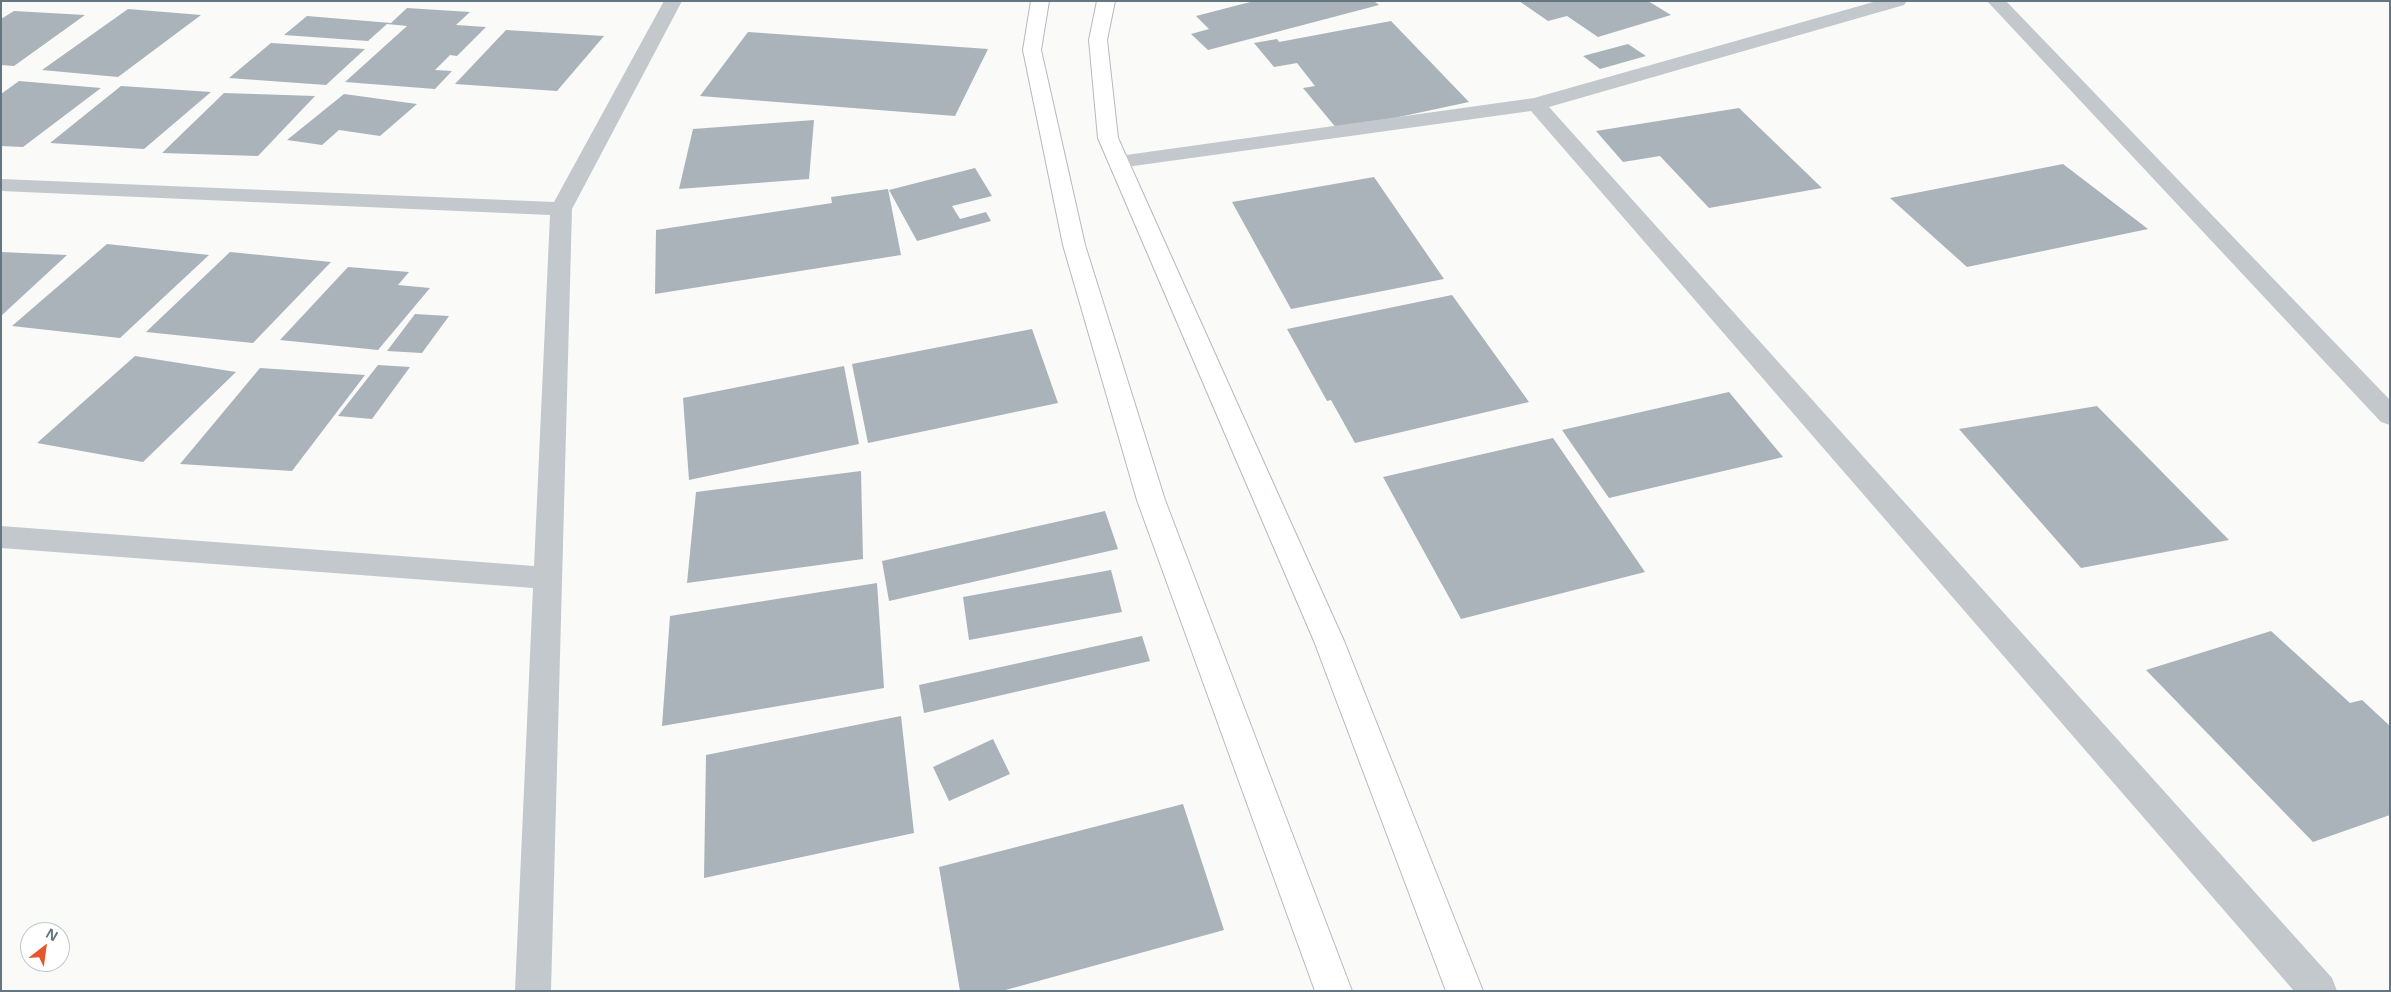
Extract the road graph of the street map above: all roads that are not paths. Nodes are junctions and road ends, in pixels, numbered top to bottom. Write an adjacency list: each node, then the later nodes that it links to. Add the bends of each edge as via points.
1 (673, 1): 9 (street)
2 (1040, 1): 14 (street, via 1032,50 1074,245 1151,500)
3 (1106, 1): 7 (street, via 1098,40 1108,138)
4 (1898, 1): 6 (street)
5 (1996, 1): 10 (street)
6 (1536, 104): 7 (street); 16 (street)
7 (1119, 162): 15 (street, via 1329,641)
8 (1, 185): 9 (street)
9 (560, 210): 12 (street)
10 (2390, 416)
11 (3, 540): 12 (street)
12 (548, 578): 13 (street)
13 (533, 991)
14 (1334, 991)
15 (1465, 991)
16 (2319, 991)

